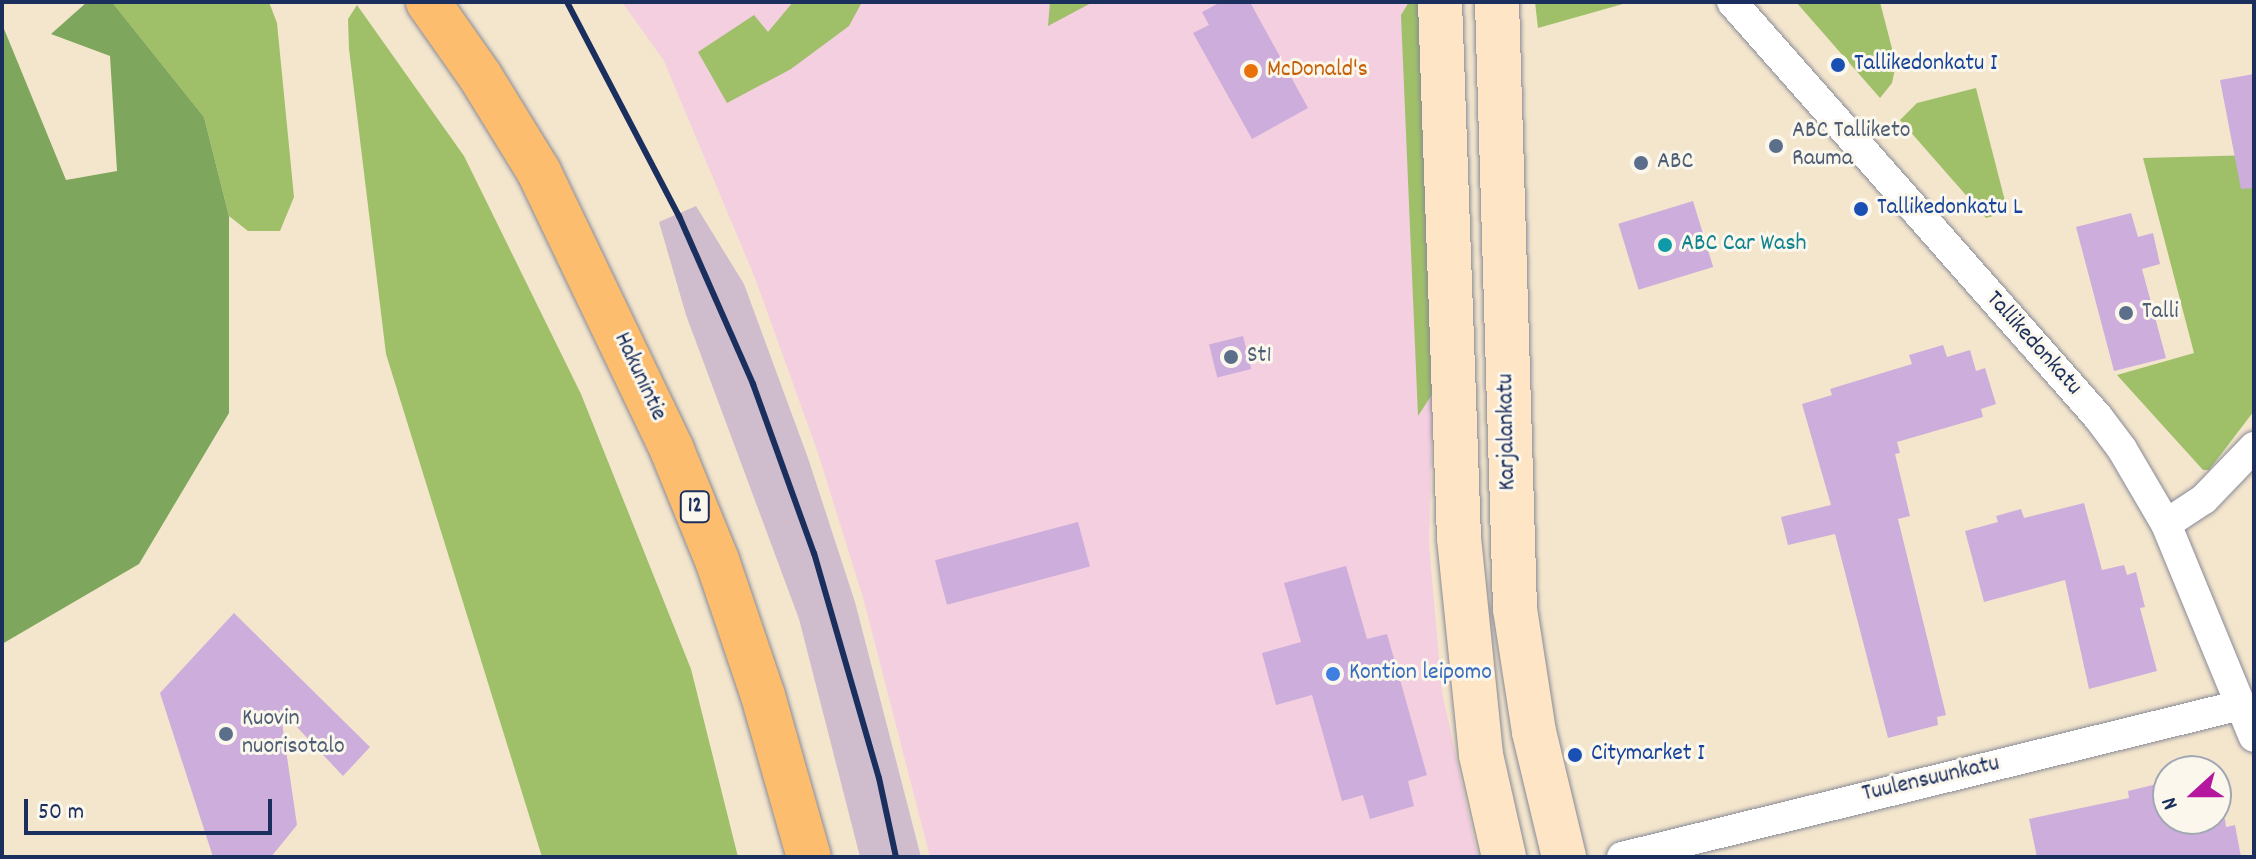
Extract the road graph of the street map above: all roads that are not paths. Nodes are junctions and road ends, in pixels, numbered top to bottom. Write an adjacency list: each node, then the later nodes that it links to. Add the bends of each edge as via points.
1 (428, 2): 9 (highway, Hakunintie / 12, via 539,172 666,436 717,560)
2 (1440, 2): 12 (main road, via 1459,538 1478,728)
3 (1497, 2): 13 (main road, Karjalankatu, via 1515,609 1534,732)
4 (1732, 2): 6 (street, Tallikedonkatu, via 2098,417)
5 (2254, 447): 6 (street, via 2204,499)
6 (2166, 524): 7 (street, Tallikedonkatu)
7 (2241, 705): 8 (street, Tallikedonkatu); 14 (street, Tuulensuunkatu)
8 (2254, 737)
9 (787, 781): 10 (highway, Hakunintie / 12); 11 (highway, Hakunintie / 12)
10 (795, 857)
11 (809, 857)
12 (1504, 857)
13 (1564, 857)
14 (1622, 857)

